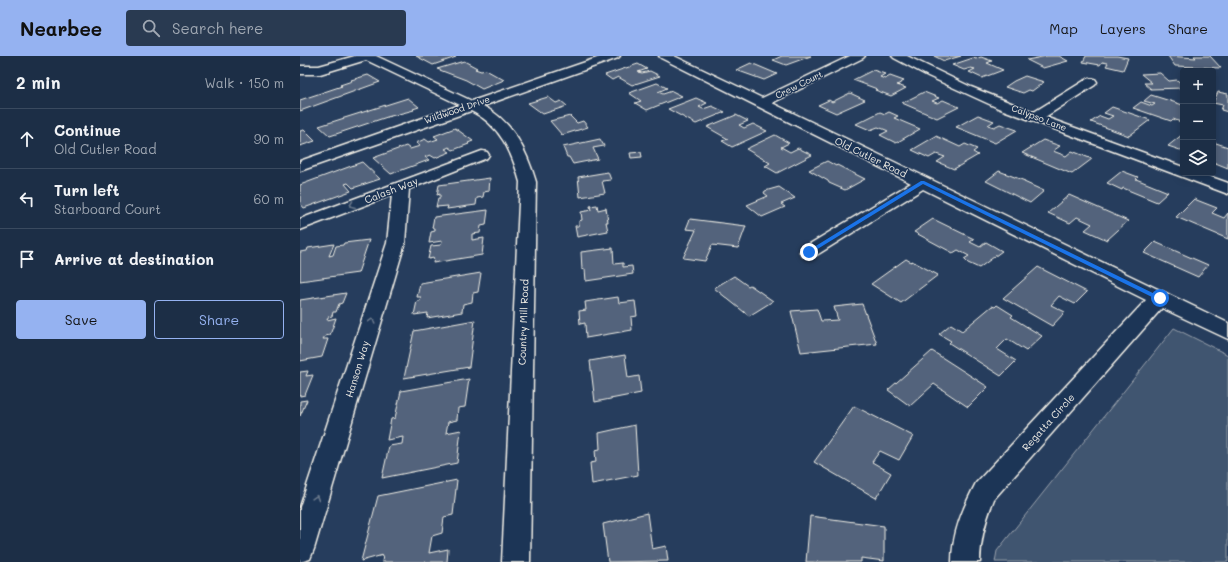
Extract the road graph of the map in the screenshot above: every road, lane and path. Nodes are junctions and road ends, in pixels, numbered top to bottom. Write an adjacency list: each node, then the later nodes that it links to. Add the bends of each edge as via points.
1 (367, 56): 7 (street); 11 (street, Country Mill Road)
2 (614, 56): 11 (street, Wildwood Drive)
3 (665, 56): 10 (street, Old Cutler Road)
4 (858, 56): 10 (street, Crew Court)
5 (898, 56): 12 (street, Calypso Lane, via 947,82)
6 (300, 70): 7 (street)
7 (320, 70): 9 (street, via 318,79)
8 (1091, 82): 12 (street)
9 (306, 83)
10 (760, 104): 17 (street, Old Cutler Road)
11 (470, 106): 14 (street, Wildwood Drive); 25 (street, Country Mill Road, via 493,119 513,140 522,159 528,182)
12 (1036, 117): 15 (street, Calypso Lane)
13 (482, 155): 18 (street, Calash Way)
14 (300, 166)
15 (1180, 171)
16 (1194, 176): 19 (street)
17 (922, 182): 21 (street); 22 (street, Old Cutler Road)
18 (401, 186): 20 (street, Calash Way, one-way to 20); 24 (street, Hanson Way, one-way to 18, via 396,243)
19 (1228, 189)
20 (300, 225)
21 (809, 252)
22 (1160, 298): 23 (street, Old Cutler Road); 26 (street, Regatta Circle, via 985,491 972,517)
23 (1228, 332)
24 (300, 549)
25 (516, 562)
26 (966, 562)

